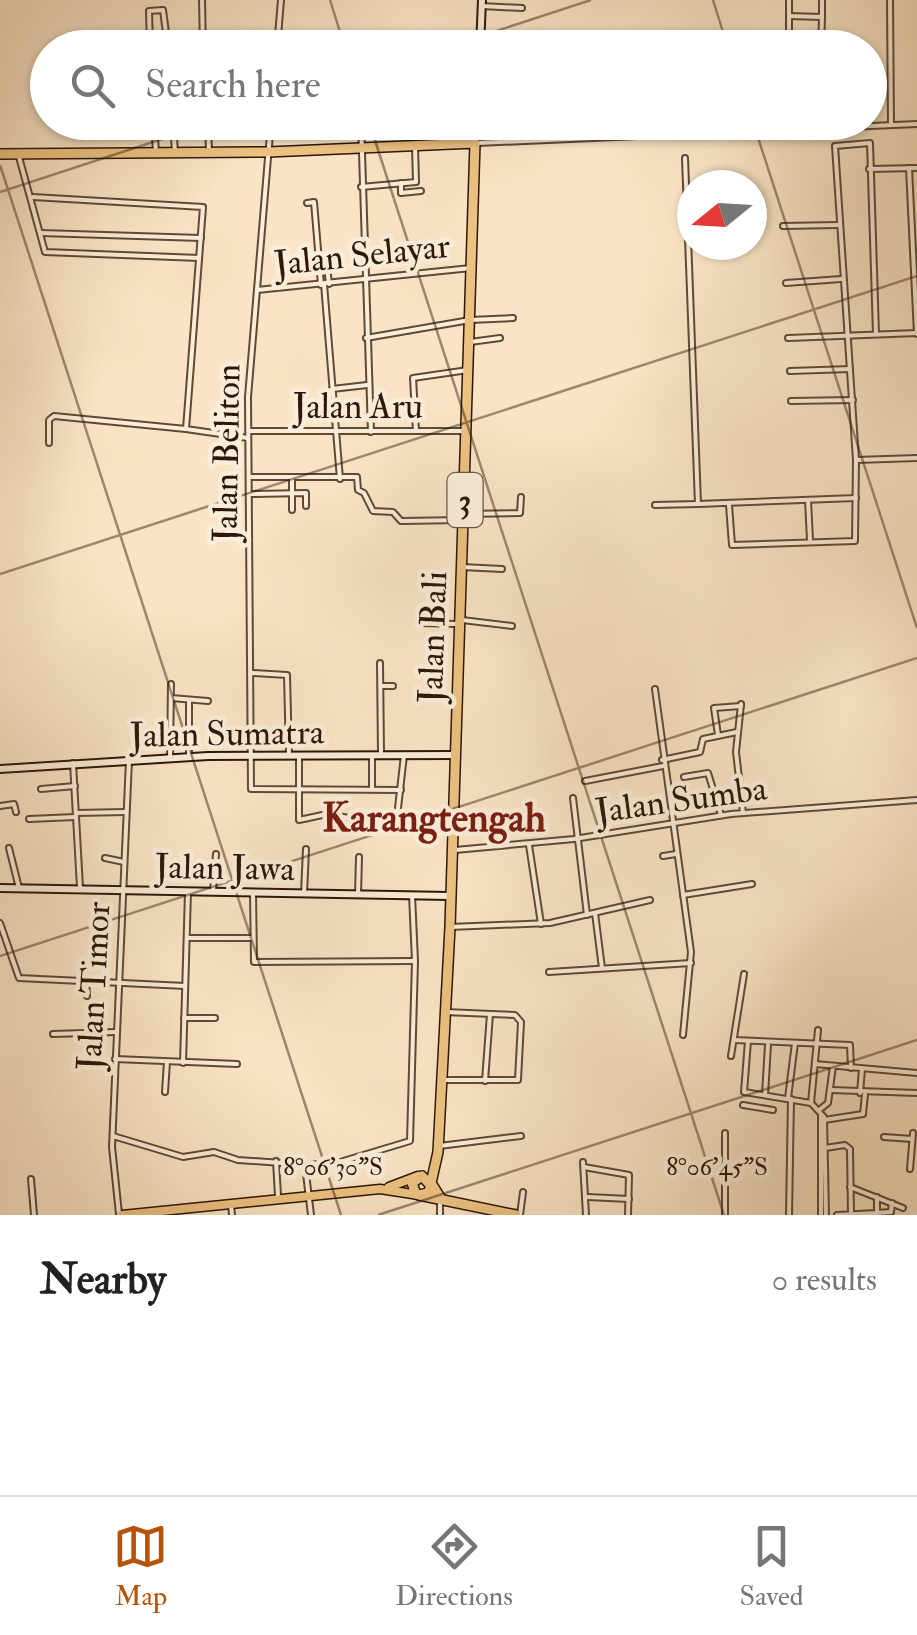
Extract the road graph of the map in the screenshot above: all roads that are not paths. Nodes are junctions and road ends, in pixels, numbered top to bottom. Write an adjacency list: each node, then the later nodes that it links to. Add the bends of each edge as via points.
1 (202, 0): 12 (street)
2 (281, 0): 13 (street)
3 (789, 0): 8 (street)
4 (822, 0): 9 (street)
5 (890, 0): 19 (street)
6 (482, 3): 7 (street); 14 (main road)
7 (522, 8)
8 (789, 16): 9 (street); 15 (street)
9 (822, 18): 16 (street)
10 (149, 30): 11 (street, via 148,11 164,10)
11 (166, 30)
12 (203, 30)
13 (278, 30)
14 (480, 30)
15 (789, 30)
16 (822, 30)
17 (917, 124): 19 (street)
18 (887, 125): 19 (street)
19 (891, 125)
20 (155, 140): 31 (street)
21 (174, 140): 34 (street)
22 (208, 140): 32 (street)
23 (269, 140): 33 (street, Jalan Beliton)
24 (361, 140): 29 (street)
25 (475, 140): 27 (main road, Jalan Bali)
26 (559, 140): 27 (street)
27 (475, 143): 28 (highway); 51 (highway, Jalan Bali / 3)
28 (415, 146): 29 (highway); 40 (street, via 416,182)
29 (361, 148): 33 (highway); 41 (street)
30 (18, 152): 31 (highway); 35 (highway); 43 (street)
31 (156, 152): 34 (highway)
32 (208, 152): 33 (highway); 34 (highway)
33 (268, 152): 56 (street, Jalan Beliton)
34 (175, 153)
35 (0, 154)
36 (684, 158): 93 (street)
37 (909, 168): 38 (street); 39 (street); 59 (street)
38 (917, 168)
39 (869, 170): 45 (street, via 870,143 835,146); 60 (street)
40 (401, 183): 41 (street); 42 (street, via 401,193)
41 (362, 186): 53 (street)
42 (421, 191)
43 (33, 198): 47 (street); 48 (street, via 202,206)
44 (307, 202): 55 (street, via 314,202)
45 (838, 225): 46 (street); 52 (street)
46 (783, 226)
47 (40, 233): 48 (street); 50 (street, via 50,254)
48 (201, 238): 50 (street)
49 (321, 256): 55 (street)
50 (200, 258): 73 (street)
51 (472, 268): 53 (street, Jalan Selayar); 58 (highway, Jalan Bali / 3)
52 (841, 280): 54 (street); 61 (street)
53 (364, 281): 55 (street, Jalan Selayar); 62 (street)
54 (786, 283)
55 (325, 284): 56 (street, Jalan Selayar); 70 (street)
56 (257, 290): 78 (street, Jalan Beliton)
57 (512, 318): 58 (street)
58 (470, 320): 62 (street); 65 (highway, Jalan Bali / 3)
59 (917, 333): 60 (street)
60 (876, 334): 61 (street)
61 (847, 336): 64 (street); 67 (street)
62 (366, 338): 69 (street)
63 (500, 338): 65 (street)
64 (788, 338)
65 (470, 342): 66 (highway, Jalan Bali / 3)
66 (468, 370): 74 (highway, Jalan Bali / 3); 76 (street, via 413,378)
67 (850, 370): 68 (street); 71 (street)
68 (790, 372)
69 (368, 384): 70 (street); 75 (street)
70 (332, 389): 77 (street)
71 (852, 400): 72 (street); 81 (street)
72 (791, 401)
73 (186, 429): 78 (street, Jalan Aru); 79 (street, Jalan Aru, via 54,416)
74 (467, 431): 76 (street, Jalan Aru); 97 (highway, Jalan Bali / 3)
75 (371, 432): 76 (street, Jalan Aru); 77 (street, Jalan Aru)
76 (416, 432)
77 (336, 433): 78 (street, Jalan Aru); 83 (street)
78 (249, 434): 82 (street, Jalan Beliton)
79 (49, 443)
80 (917, 458): 81 (street)
81 (856, 460): 90 (street)
82 (250, 477): 83 (street); 87 (street, Jalan Beliton)
83 (340, 479): 97 (street, via 357,477 370,508 394,512 398,521)
84 (292, 480): 88 (street)
85 (306, 485): 86 (street)
86 (306, 493): 88 (street); 95 (street)
87 (250, 494): 88 (street); 105 (street, Jalan Beliton)
88 (292, 494): 96 (street)
89 (522, 497): 97 (street, via 520,514)
90 (856, 498): 91 (street); 98 (street, via 855,540)
91 (808, 500): 92 (street); 98 (street)
92 (729, 503): 93 (street); 98 (street, via 732,544)
93 (698, 504): 94 (street)
94 (655, 505)
95 (306, 506)
96 (292, 510)
97 (464, 517): 99 (highway, Jalan Bali / 3)
98 (810, 542)
99 (462, 567): 100 (street); 101 (highway, Jalan Bali / 3)
100 (502, 569)
101 (462, 622): 102 (street); 103 (street); 115 (highway, Jalan Bali / 3)
102 (421, 623)
103 (512, 626)
104 (380, 663): 107 (street)
105 (251, 673): 116 (street, Jalan Beliton); 117 (street, via 287,675)
106 (171, 684): 110 (street)
107 (381, 686): 108 (street); 120 (street)
108 (394, 686)
109 (656, 689): 125 (street)
110 (171, 698): 111 (street); 122 (street)
111 (189, 700): 112 (street); 121 (street)
112 (208, 701)
113 (738, 732): 114 (street); 114 (street, via 741,705 714,708); 139 (street)
114 (718, 736): 125 (street, via 701,740 698,753)
115 (455, 754): 118 (main road, Jalan Sumatra); 151 (highway, Jalan Bali / 3)
116 (251, 755): 117 (main road, Jalan Sumatra); 121 (main road, Jalan Sumatra); 133 (street, via 252,791)
117 (289, 755): 119 (main road, Jalan Sumatra)
118 (404, 755): 120 (main road, Jalan Sumatra); 132 (street)
119 (299, 756): 120 (main road, Jalan Sumatra); 133 (street)
120 (377, 756): 131 (street)
121 (189, 757): 122 (main road, Jalan Sumatra)
122 (170, 758): 123 (main road, Jalan Sumatra)
123 (129, 760): 124 (main road, Jalan Sumatra); 138 (street, Jalan Timor)
124 (73, 763): 126 (main road, Jalan Sumatra); 129 (street)
125 (662, 763): 128 (street); 143 (street)
126 (0, 769)
127 (684, 778): 141 (street, via 708,773)
128 (585, 781)
129 (74, 786): 130 (street); 140 (street)
130 (41, 789)
131 (372, 789): 132 (street); 133 (street)
132 (401, 790): 133 (street, via 395,820 381,824 327,814 299,820)
133 (297, 791)
134 (572, 798): 145 (street)
135 (917, 800): 139 (street, Jalan Sumba)
136 (0, 806): 137 (street, via 14,804)
137 (16, 812)
138 (126, 812): 140 (street); 154 (street, Jalan Timor)
139 (743, 813): 141 (street, Jalan Sumba)
140 (76, 815): 142 (street); 158 (street)
141 (721, 815): 143 (street, Jalan Sumba)
142 (29, 819)
143 (671, 822): 145 (street, Jalan Sumba); 149 (street)
144 (529, 844): 145 (street, Jalan Sumba); 151 (street, Jalan Sumba); 172 (street)
145 (575, 844): 170 (street)
146 (9, 848): 157 (street)
147 (306, 849): 163 (street)
148 (216, 854): 161 (street)
149 (676, 854): 152 (street); 166 (street)
150 (360, 856): 164 (street)
151 (452, 856): 167 (highway, Jalan Bali / 3)
152 (663, 856)
153 (105, 858): 154 (street)
154 (124, 862): 159 (street, Jalan Timor)
155 (752, 884): 166 (street)
156 (0, 888): 157 (main road, Jalan Jawa)
157 (19, 888): 158 (main road, Jalan Jawa)
158 (80, 888): 159 (main road, Jalan Jawa)
159 (122, 890): 160 (main road, Jalan Jawa); 183 (street, Jalan Timor)
160 (188, 890): 161 (main road, Jalan Jawa); 174 (street)
161 (213, 892): 162 (main road, Jalan Jawa)
162 (253, 892): 163 (main road, Jalan Jawa); 175 (street)
163 (304, 894): 164 (main road, Jalan Jawa)
164 (358, 894): 165 (main road, Jalan Jawa)
165 (412, 895): 167 (main road, Jalan Jawa); 177 (street)
166 (683, 895): 178 (street)
167 (449, 896): 173 (highway, Jalan Bali / 3)
168 (650, 900): 169 (street)
169 (595, 914): 170 (street); 179 (street)
170 (588, 915): 172 (street)
171 (0, 923): 176 (street)
172 (541, 924): 173 (street)
173 (450, 927): 186 (highway, Jalan Bali / 3)
174 (188, 938): 175 (street); 184 (street)
175 (252, 938): 177 (street, via 254,962)
176 (3, 948): 182 (street, via 19,978)
177 (415, 961): 230 (street, via 412,1138)
178 (691, 963): 179 (street); 193 (street)
179 (602, 968): 180 (street)
180 (549, 972)
181 (744, 974): 194 (street)
182 (86, 980): 183 (street); 185 (street)
183 (119, 982): 184 (street); 191 (street, Jalan Timor)
184 (185, 986): 188 (street)
185 (87, 996)
186 (445, 1012): 187 (street); 209 (highway, Jalan Bali / 3)
187 (490, 1014): 210 (street); 210 (street, via 521,1018 520,1078)
188 (184, 1018): 189 (street); 202 (street)
189 (216, 1018)
190 (818, 1030): 197 (street)
191 (116, 1032): 192 (street); 200 (street, Jalan Timor)
192 (52, 1034)
193 (684, 1035)
194 (734, 1040): 195 (street); 199 (street)
195 (748, 1041): 196 (street); 215 (street, via 743,1091)
196 (768, 1042): 198 (street); 215 (street)
197 (817, 1042): 198 (street); 204 (street); 206 (street, via 852,1045)
198 (795, 1044): 216 (street)
199 (731, 1056)
200 (115, 1059): 201 (street); 224 (street, Jalan Timor)
201 (167, 1062): 202 (street); 212 (street)
202 (183, 1062): 203 (street)
203 (237, 1064)
204 (814, 1064): 205 (street); 217 (street)
205 (834, 1066): 206 (street); 211 (street)
206 (852, 1068): 207 (street)
207 (862, 1069): 208 (street); 213 (street)
208 (917, 1072)
209 (443, 1080): 210 (street); 227 (highway, Jalan Bali / 3)
210 (485, 1082)
211 (831, 1090): 213 (street); 221 (street)
212 (165, 1092)
213 (863, 1093): 214 (street); 221 (street, via 863,1114)
214 (917, 1093)
215 (763, 1094): 216 (street); 219 (street)
216 (790, 1098): 217 (street); 261 (street)
217 (812, 1103): 221 (street)
218 (743, 1105): 219 (street)
219 (757, 1108): 220 (street)
220 (773, 1110)
221 (821, 1116): 226 (street)
222 (725, 1133): 260 (street)
223 (521, 1136): 227 (street)
224 (112, 1137): 229 (street, via 181,1157 214,1152); 253 (street, Jalan Timor)
225 (884, 1137): 228 (street, via 913,1136)
226 (822, 1148): 235 (street, via 849,1147); 262 (street)
227 (438, 1149): 232 (highway); 234 (highway, 3)
228 (915, 1150): 231 (street)
229 (276, 1163): 230 (street); 244 (street)
230 (305, 1167): 240 (street)
231 (910, 1169)
232 (418, 1176): 234 (highway); 236 (main road); 238 (highway, via 412,1186)
233 (32, 1179): 252 (street)
234 (431, 1183): 238 (highway, 3, via 428,1194); 242 (highway)
235 (850, 1187): 239 (street); 251 (street)
236 (380, 1190): 238 (main road); 240 (main road)
237 (523, 1192): 257 (street)
238 (420, 1195): 242 (highway)
239 (876, 1196): 245 (street); 248 (street)
240 (309, 1197): 244 (main road); 255 (street)
241 (587, 1197): 243 (street); 243 (street, via 584,1165 630,1175); 258 (street)
242 (440, 1199): 256 (street); 257 (highway)
243 (628, 1199): 259 (street)
244 (279, 1200): 246 (main road)
245 (892, 1203): 249 (street); 249 (street, via 903,1208)
246 (231, 1204): 247 (main road); 254 (street)
247 (176, 1212): 250 (main road)
248 (877, 1212): 249 (street); 251 (street)
249 (892, 1212)
250 (142, 1214): 253 (main road)
251 (850, 1214): 263 (street)
252 (34, 1215)
253 (120, 1215)
254 (232, 1215)
255 (311, 1215)
256 (440, 1215)
257 (518, 1215)
258 (586, 1215)
259 (628, 1215)
260 (725, 1215)
261 (790, 1215)
262 (823, 1215)
263 (838, 1215)

